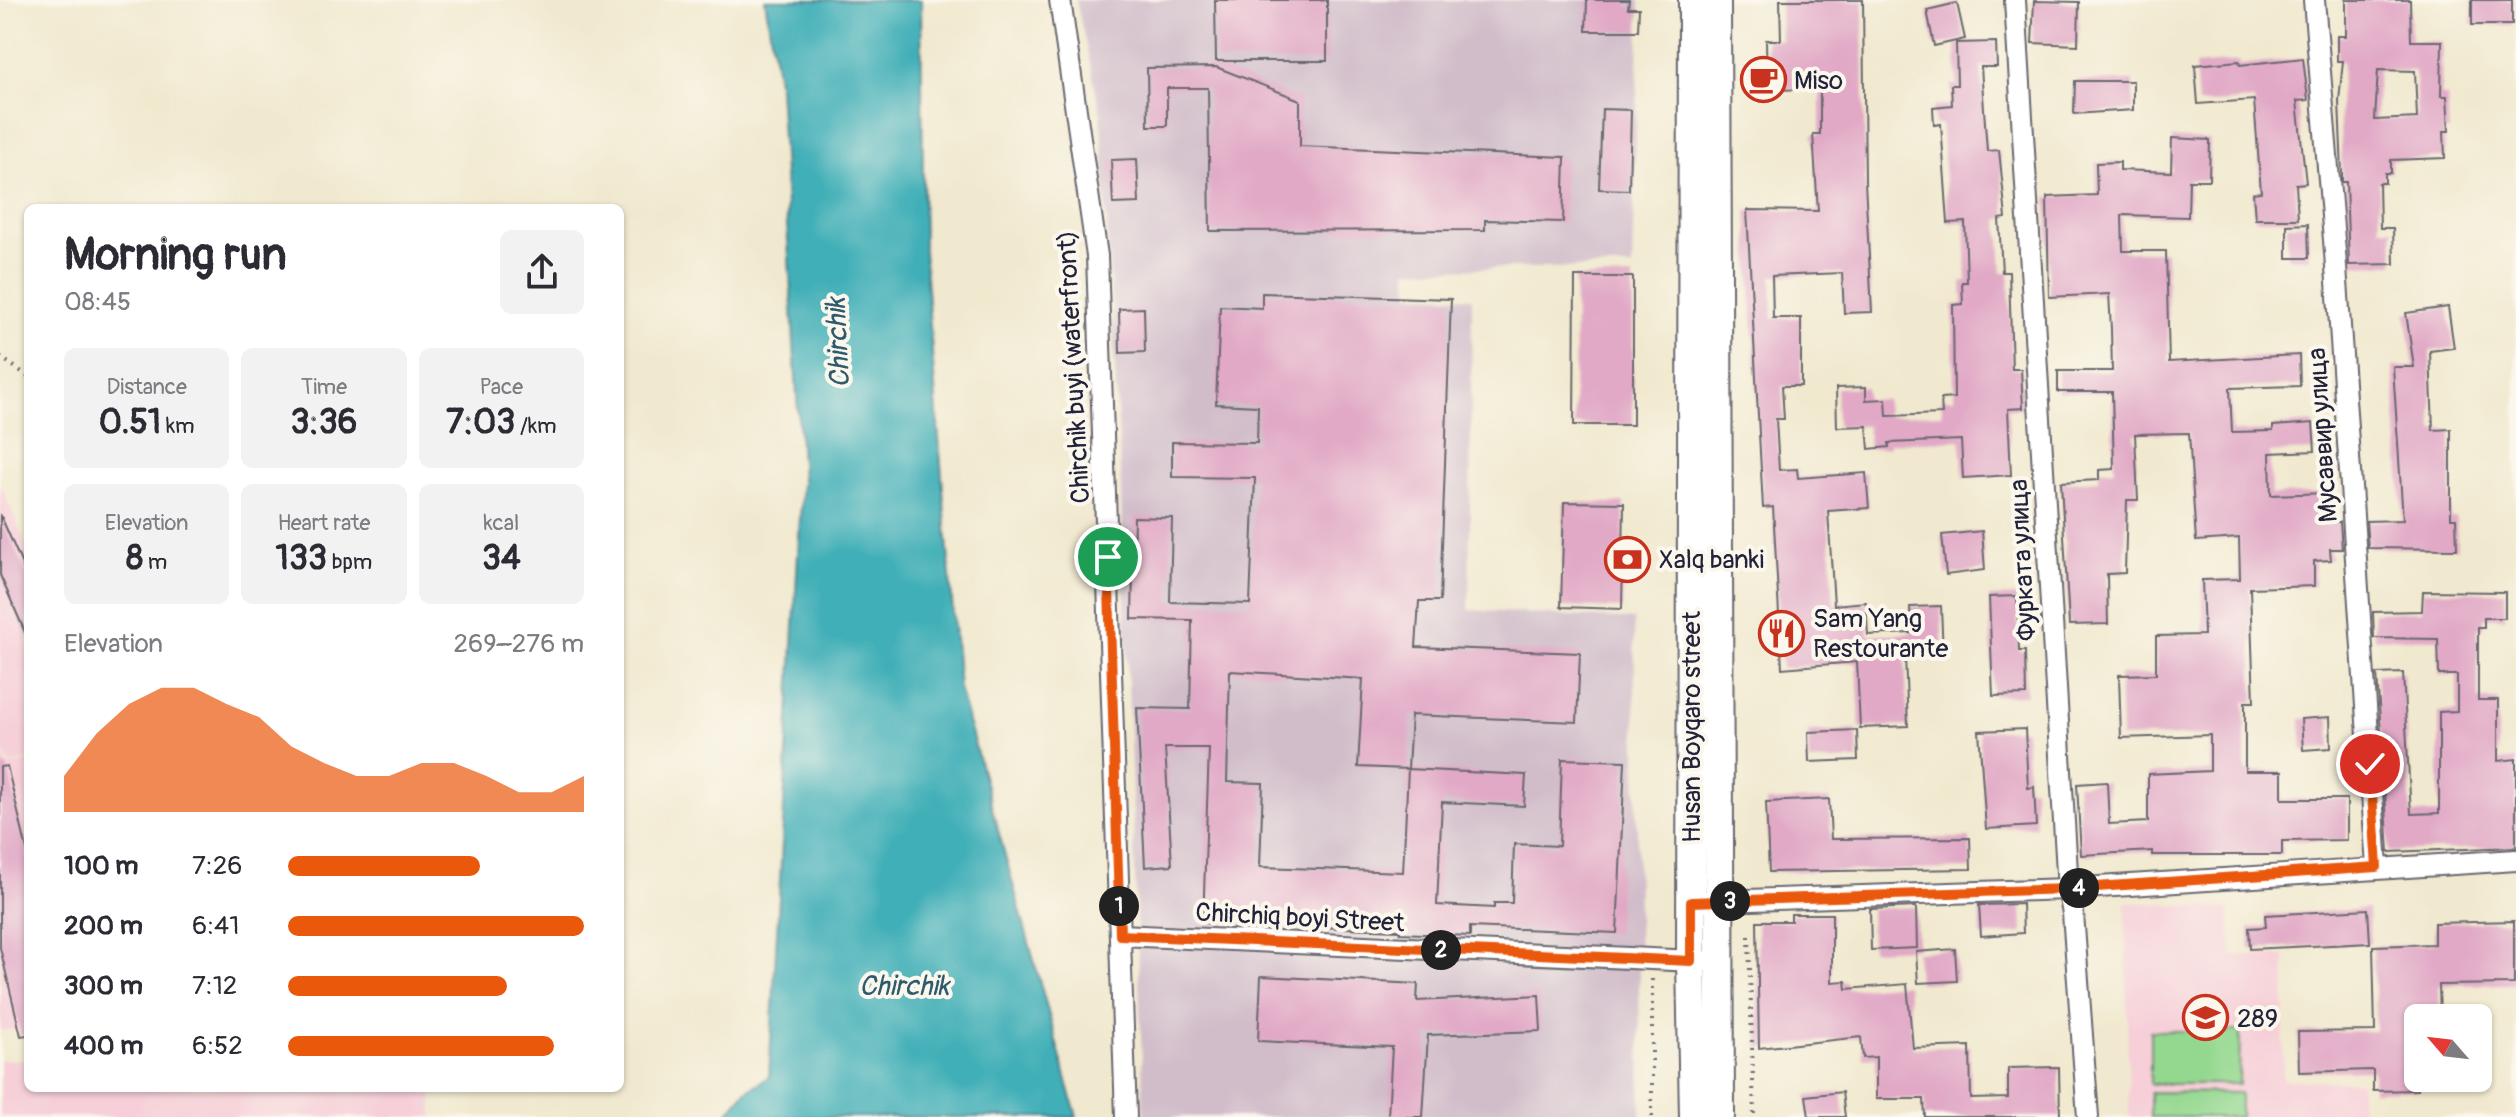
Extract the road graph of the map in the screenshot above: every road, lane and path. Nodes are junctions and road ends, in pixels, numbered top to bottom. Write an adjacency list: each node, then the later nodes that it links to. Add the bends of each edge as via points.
1 (1060, 0): 12 (street, Chirchik buyi (waterfront), via 1097,256)
2 (1693, 0): 11 (main road, Husan Boyqaro street)
3 (1716, 0): 11 (main road, Husan Boyqaro street)
4 (2015, 0): 10 (street, Фурката улица)
5 (2314, 0): 9 (street, Мусаввир улица)
6 (0, 357): 7 (path)
7 (24, 373)
8 (2516, 860): 9 (street)
9 (2377, 867): 10 (street)
10 (2068, 889): 11 (street); 21 (street, Фурката улица)
11 (1704, 902): 15 (main road, Husan Boyqaro street)
12 (1120, 935): 14 (street, Chirchiq boyi Street); 16 (street, Chirchik buyi (waterfront))
13 (1749, 936): 20 (path)
14 (1652, 959): 15 (street, Chirchiq boyi Street); 17 (path)
15 (1704, 962): 18 (main road, Husan Boyqaro street); 19 (main road, Husan Boyqaro street)
16 (1126, 1117)
17 (1652, 1117)
18 (1694, 1117)
19 (1720, 1117)
20 (1754, 1117)
21 (2088, 1117)

